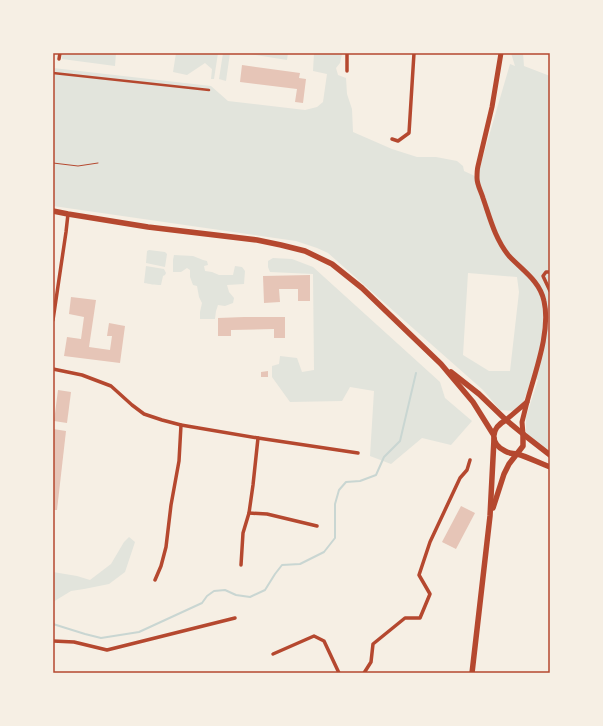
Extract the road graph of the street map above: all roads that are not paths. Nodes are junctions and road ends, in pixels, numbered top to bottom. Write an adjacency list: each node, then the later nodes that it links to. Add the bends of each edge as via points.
1 (60, 53): 5 (street)
2 (346, 53): 6 (street)
3 (414, 53): 9 (street, via 409,133 398,141)
4 (501, 53): 17 (main road, via 477,177 495,233 509,255 538,285 544,300 544,341)
5 (59, 59)
6 (347, 71)
7 (53, 73): 8 (street)
8 (209, 90)
9 (392, 140)
10 (53, 211): 11 (main road)
11 (68, 214): 14 (street); 15 (main road, via 148,227 258,240 305,251 332,264 362,288)
12 (550, 272): 13 (street, via 543,276)
13 (550, 290)
14 (53, 320)
15 (441, 364): 18 (main road, via 479,394); 21 (main road, via 473,402)
16 (53, 369): 19 (street, via 82,375 111,386 144,414)
17 (527, 402): 18 (main road); 20 (main road, via 522,422)
18 (506, 420): 20 (main road); 21 (main road, via 497,426)
19 (181, 425): 22 (street); 32 (street, via 179,461 166,547)
20 (523, 434): 24 (main road, via 523,446); 25 (main road)
21 (494, 436): 24 (main road, via 497,445 506,452); 29 (main road)
22 (258, 438): 23 (street); 28 (street)
23 (358, 453)
24 (517, 454): 27 (main road); 29 (main road, via 504,474)
25 (550, 455)
26 (470, 460): 37 (street, via 430,542 421,568 419,575 430,594 420,618 405,618 373,644 371,662)
27 (550, 466)
28 (249, 513): 30 (street, via 267,514); 31 (street, via 243,533)
29 (490, 516): 38 (main road)
30 (317, 526)
31 (241, 565)
32 (154, 580)
33 (235, 618): 34 (street, via 107,650)
34 (53, 640)
35 (273, 654): 36 (street, via 314,636 324,641)
36 (339, 673)
37 (364, 673)
38 (472, 673)

